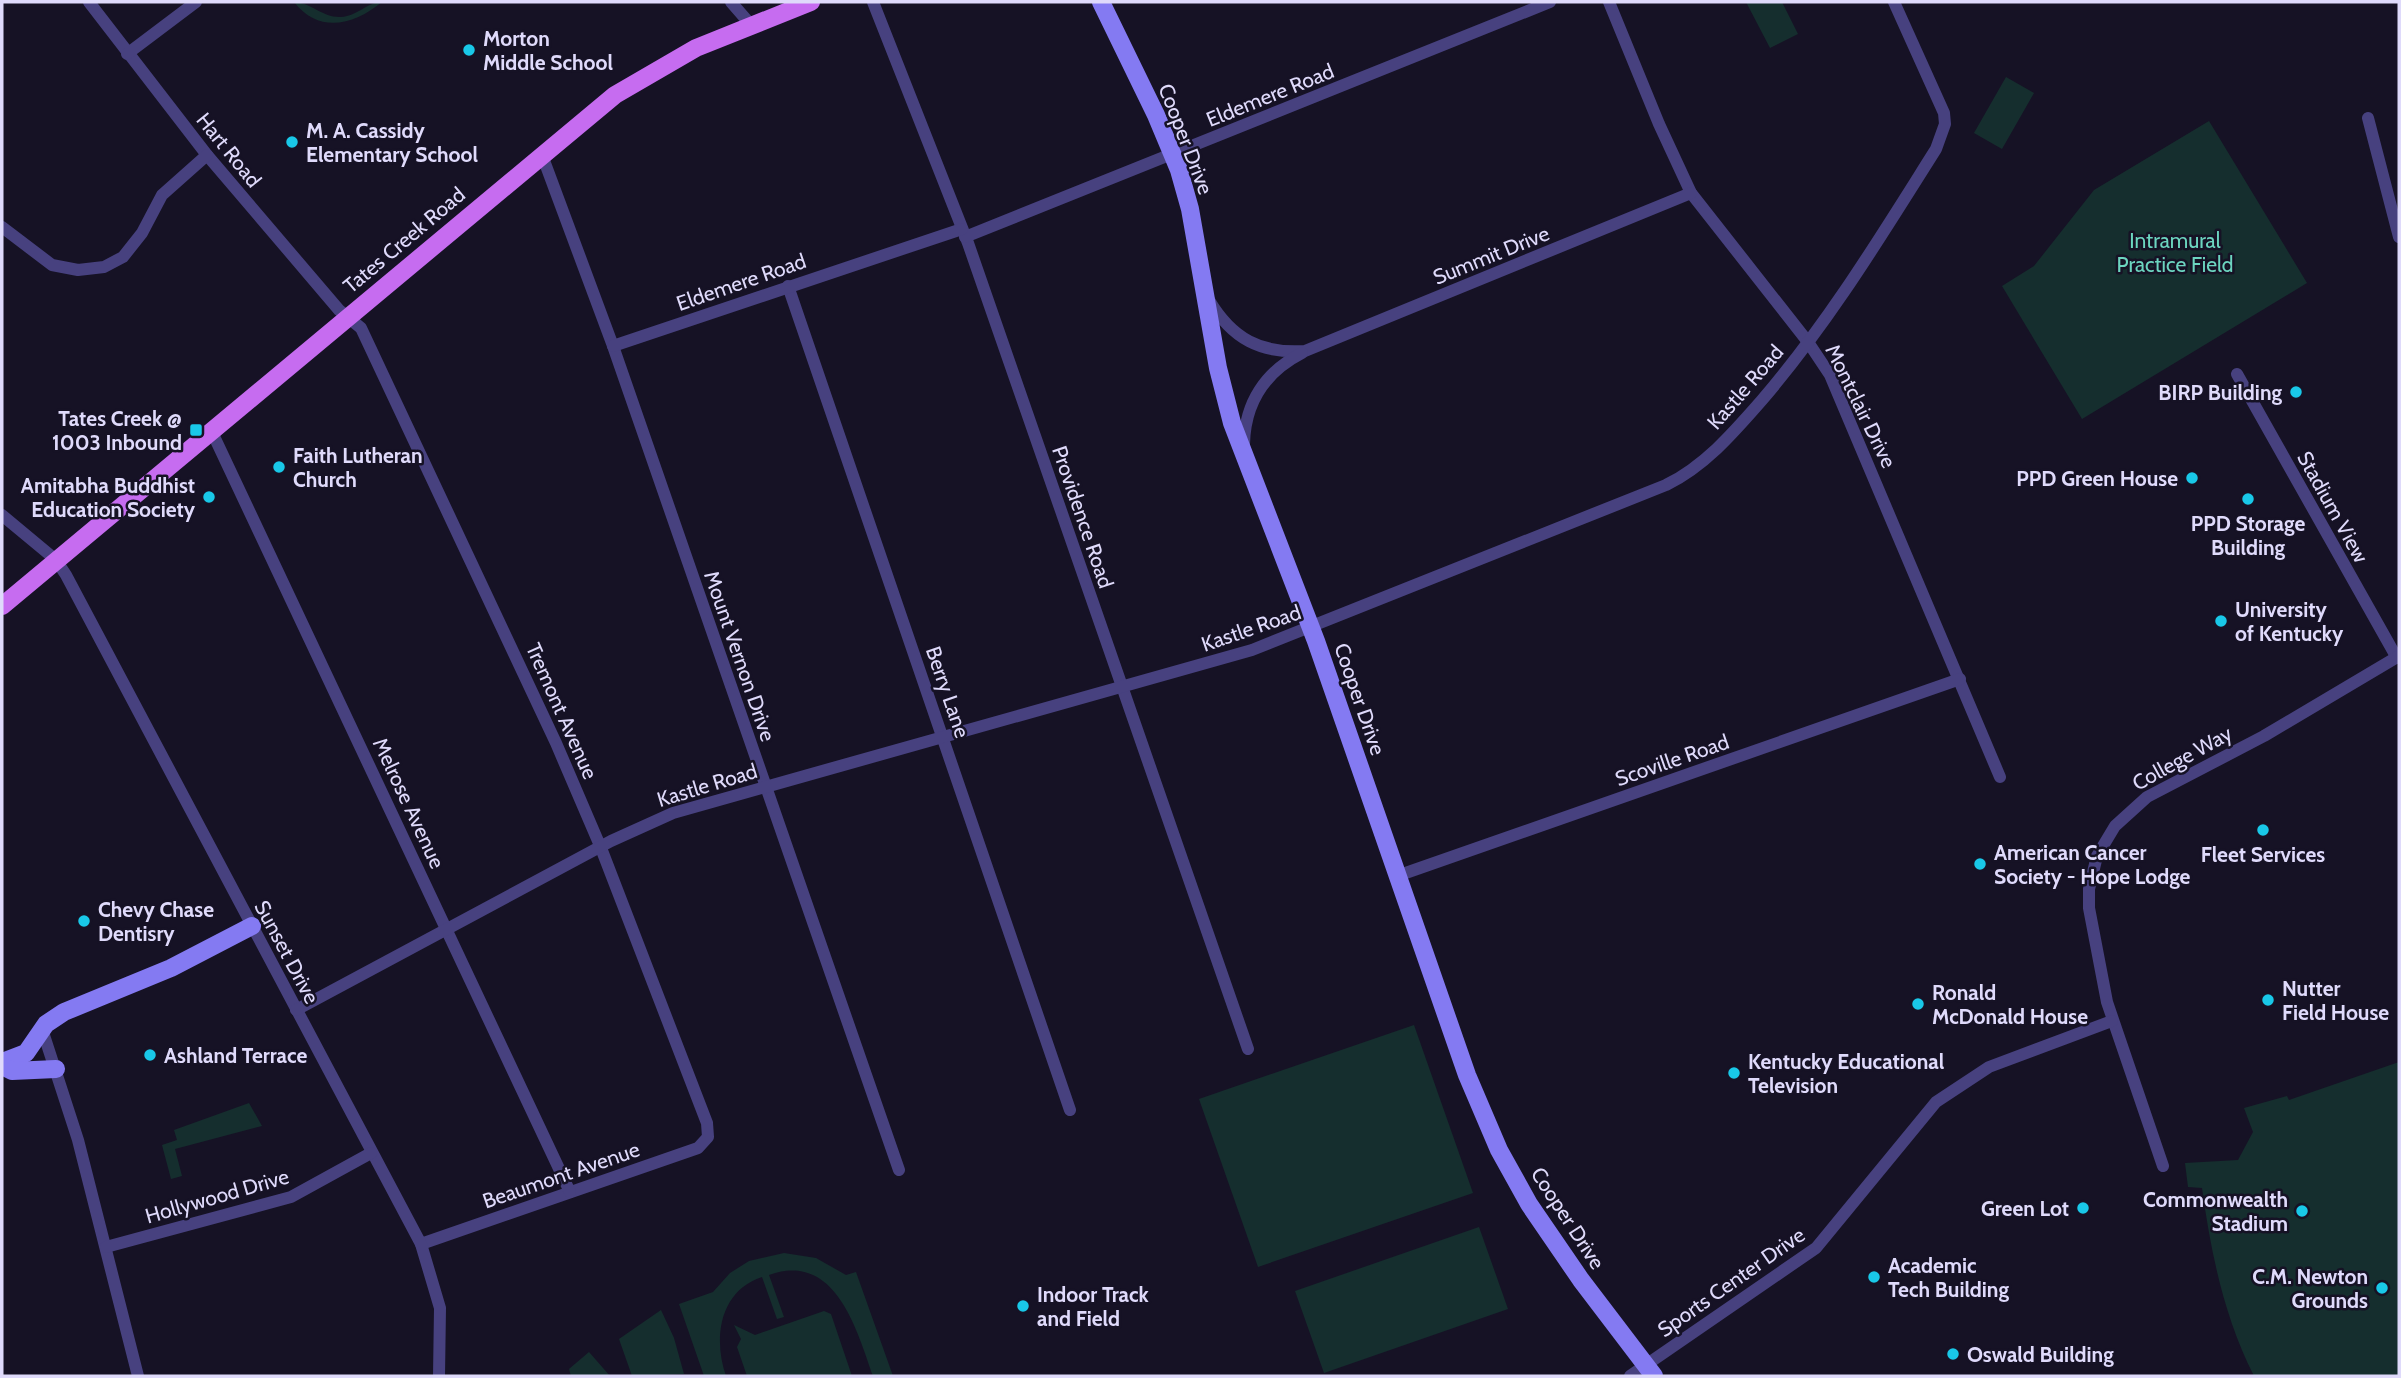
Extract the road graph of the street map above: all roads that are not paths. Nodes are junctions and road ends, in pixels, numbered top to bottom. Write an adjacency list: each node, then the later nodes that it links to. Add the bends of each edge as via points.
1 (89, 2): 11 (street, Hart Road)
2 (196, 2): 11 (street)
3 (731, 2): 10 (street)
4 (811, 2): 10 (main road, Tates Creek Road)
5 (873, 2): 18 (street, Providence Road)
6 (1101, 2): 13 (main road, Cooper Drive)
7 (1550, 2): 13 (street, Eldemere Road)
8 (1609, 2): 16 (street, Montclair Drive)
9 (1894, 2): 23 (street, Kastle Road, via 1945,124 1936,149 1849,287)
10 (751, 25): 15 (main road, Tates Creek Road, via 650,72)
11 (127, 54): 14 (street, Hart Road)
12 (2368, 118): 19 (street)
13 (1173, 154): 18 (street, Eldemere Road); 21 (main road, Cooper Drive, via 1190,209)
14 (207, 155): 17 (street, via 162,195 123,257 104,267 78,270 52,265); 22 (street, Hart Road)
15 (542, 156): 22 (main road, Tates Creek Road); 24 (street, Mount Vernon Drive)
16 (1691, 192): 23 (street, Montclair Drive); 25 (street, Summit Drive)
17 (2, 227)
18 (964, 233): 20 (street, Eldemere Road); 35 (street, Providence Road)
19 (2399, 237)
20 (788, 286): 24 (street, Eldemere Road); 36 (street, Berry Lane)
21 (1206, 294): 25 (street, Summit Drive, via 1225,325 1248,343 1276,351); 28 (main road, Cooper Drive, via 1223,393)
22 (347, 317): 27 (main road, Tates Creek Road); 39 (street, Tremont Avenue, via 361,328)
23 (1808, 342): 32 (street, Kastle Road, via 1744,421 1703,461 1675,480); 34 (street, Montclair Drive, via 1844,404)
24 (613, 346): 38 (street, Mount Vernon Drive)
25 (1305, 351): 28 (street, Summit Drive, via 1284,363 1259,388 1244,428)
26 (2237, 374): 33 (street, Stadium View)
27 (212, 432): 30 (main road, Tates Creek Road); 42 (street, Melrose Avenue)
28 (1244, 453): 32 (main road, Cooper Drive)
29 (2, 515): 30 (street)
30 (56, 560): 31 (main road, Tates Creek Road); 41 (street, Sunset Drive)
31 (2, 606)
32 (1311, 628): 35 (street, Kastle Road); 40 (main road, Cooper Drive)
33 (2398, 657): 44 (street, College Way, via 2264,736 2147,797 2115,826 2094,867 2089,908)
34 (1960, 680): 37 (street, Montclair Drive); 40 (street, Scoville Road)
35 (1122, 688): 36 (street, Kastle Road); 46 (street, Providence Road)
36 (944, 738): 38 (street, Kastle Road); 49 (street, Berry Lane)
37 (2000, 777)
38 (765, 787): 39 (street, Kastle Road, via 673,813); 53 (street, Mount Vernon Drive)
39 (601, 848): 42 (street, Kastle Road); 50 (street, Tremont Avenue, via 707,1123)
40 (1397, 876): 57 (main road, Cooper Drive, via 1467,1075 1499,1150 1547,1232)
41 (252, 926): 43 (street, Sunset Drive); 45 (main road, via 171,968 64,1012)
42 (448, 931): 43 (street, Kastle Road); 54 (street, Melrose Avenue)
43 (296, 1010): 51 (street, Sunset Drive)
44 (2112, 1021): 52 (street, College Way); 57 (street, Sports Center Drive, via 1989,1067 1936,1101 1816,1248)
45 (42, 1028): 47 (main road, via 26,1053); 48 (street)
46 (1248, 1049)
47 (2, 1064): 48 (main road, via 12,1071)
48 (56, 1069): 56 (street)
49 (1070, 1110)
50 (708, 1137): 54 (street, Beaumont Avenue, via 698,1148)
51 (372, 1153): 55 (street, Sunset Drive); 56 (street, Hollywood Drive, via 290,1197)
52 (2163, 1166)
53 (899, 1170)
54 (570, 1192): 55 (street, Beaumont Avenue)
55 (421, 1244): 59 (street, Sunset Drive, via 440,1308)
56 (106, 1247): 58 (street)
57 (1650, 1371): 60 (street, Sports Center Drive)
58 (138, 1376)
59 (439, 1376)
60 (1630, 1376)

